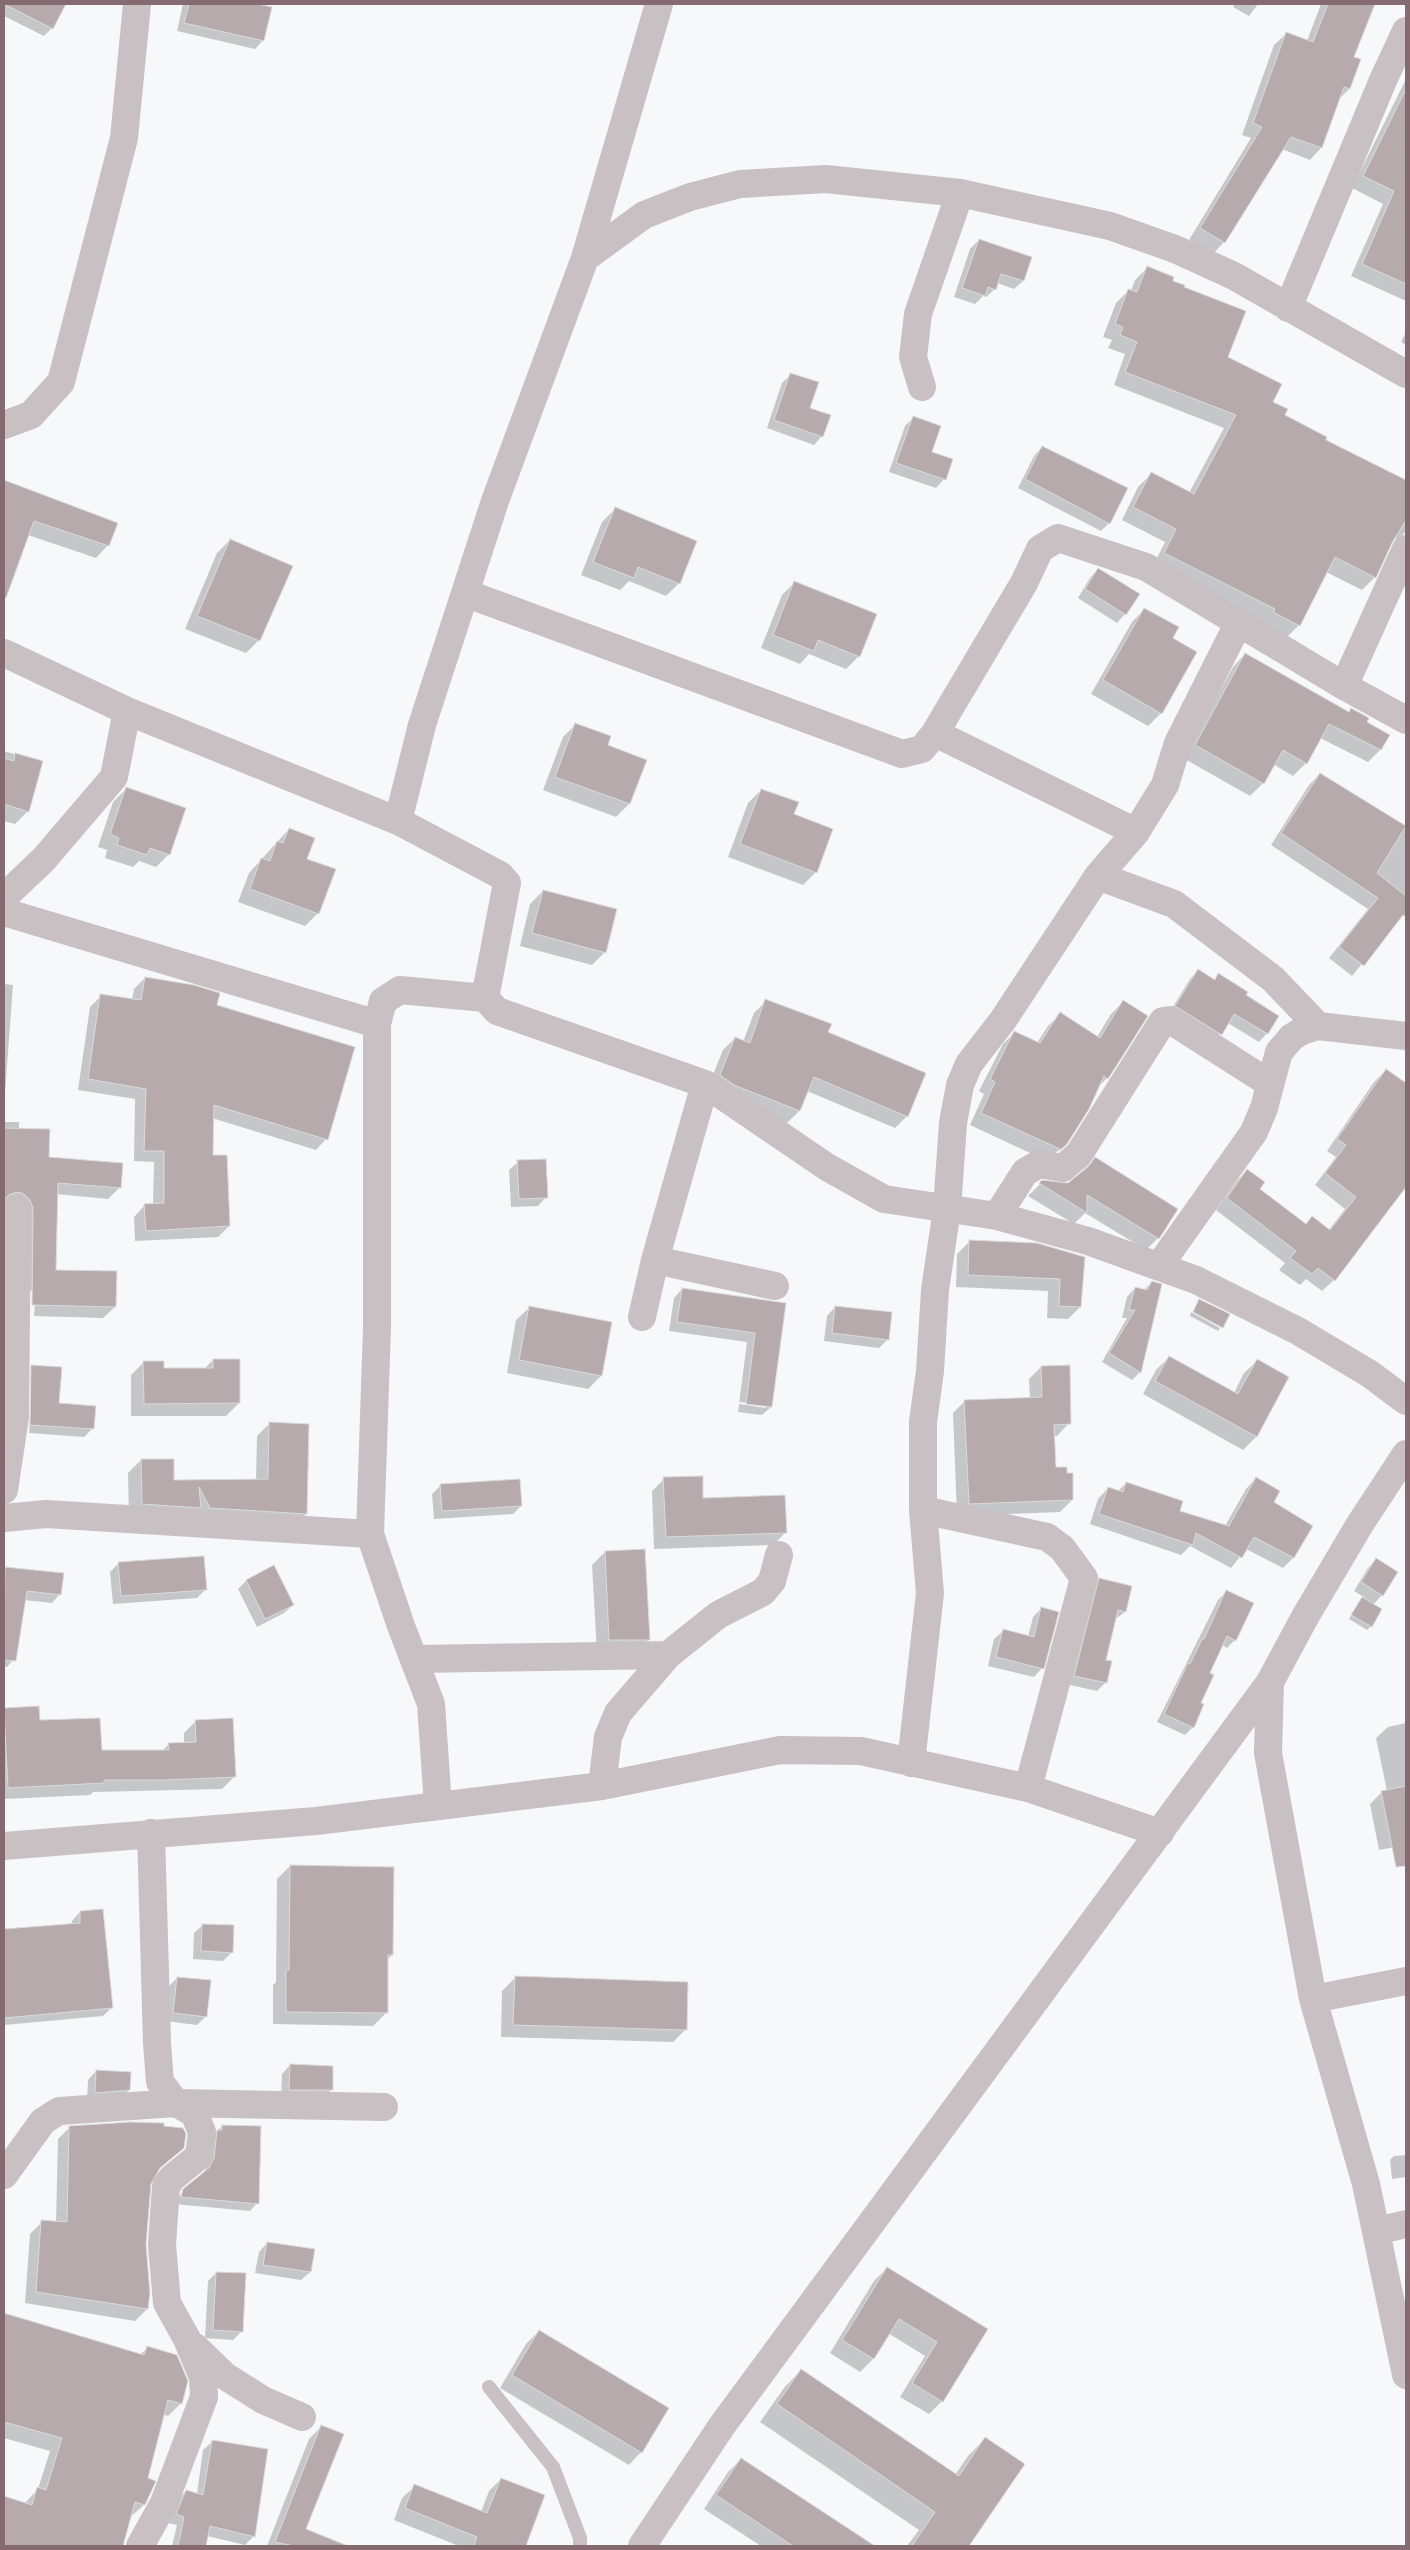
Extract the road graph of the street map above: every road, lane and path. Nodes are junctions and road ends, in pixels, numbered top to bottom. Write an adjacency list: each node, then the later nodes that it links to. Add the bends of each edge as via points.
1 (137, 4): 9 (street, via 124,138 61,382 30,415)
2 (659, 4): 5 (street)
3 (1406, 31): 6 (street)
4 (960, 193): 5 (street, via 826,179 740,184 690,197 644,215); 6 (street, via 1110,226 1157,242 1234,276); 8 (street, via 918,314 913,357)
5 (585, 258): 11 (street, via 495,501)
6 (1288, 308): 7 (street)
7 (1406, 374)
8 (922, 387)
9 (4, 425)
10 (1406, 550): 14 (street)
11 (465, 593): 17 (street, via 902,754 922,749); 18 (street, via 422,725)
12 (1238, 624): 14 (street); 17 (street, via 1146,567 1058,538 1040,549 1024,583); 19 (street, via 1178,743 1165,785)
13 (4, 653): 15 (street)
14 (1344, 686): 16 (street)
15 (127, 711): 18 (street); 21 (street, via 114,777 44,859)
16 (1406, 720)
17 (934, 733): 19 (street)
18 (398, 821): 23 (street, via 490,869 507,883)
19 (1136, 832): 20 (street)
20 (1098, 876): 25 (street, via 1174,904 1273,979); 30 (street, via 1003,1020 969,1064 960,1085 953,1123)
21 (4, 897)
22 (4, 912): 24 (street)
23 (485, 998): 24 (street, via 400,990 384,1001); 28 (street, via 497,1011)
24 (377, 1024): 41 (street, via 378,1326)
25 (1318, 1026): 26 (street); 27 (street, via 1292,1037 1278,1052)
26 (1406, 1036)
27 (1269, 1083): 31 (street, via 1170,1020 1163,1021 1080,1154 1063,1168 1039,1164 1025,1172); 33 (street, via 1264,1108 1254,1132)
28 (705, 1084): 30 (street, via 827,1167 884,1199); 32 (street)
29 (17, 1208): 38 (street, via 14,1417)
30 (947, 1209): 31 (street); 39 (street, via 922,1422)
31 (997, 1216): 33 (street, via 1088,1241)
32 (655, 1260): 34 (street); 35 (street)
33 (1159, 1266): 36 (street, via 1196,1280 1298,1331 1370,1374)
34 (775, 1286)
35 (642, 1317)
36 (1406, 1401)
37 (1406, 1454): 45 (street, via 1325,1584)
38 (4, 1490)
39 (923, 1510): 46 (street, via 930,1593); 48 (street, via 1047,1537 1062,1548 1084,1578)
40 (4, 1518): 41 (street, via 46,1514)
41 (370, 1534): 44 (street)
42 (779, 1555): 43 (street, via 772,1581 763,1592 718,1615)
43 (668, 1654): 44 (street); 47 (street, via 618,1713 608,1737)
44 (414, 1659): 49 (street, via 431,1704)
45 (1270, 1682): 51 (street); 54 (street, via 1268,1753)
46 (910, 1763): 47 (street, via 861,1752 780,1750); 48 (street)
47 (602, 1786): 49 (street)
48 (1028, 1788): 51 (street)
49 (438, 1806): 50 (street, via 316,1821)
50 (152, 1833): 52 (street); 55 (street, via 160,2082)
51 (1160, 1833): 66 (street, via 727,2419)
52 (4, 1846)
53 (1406, 1981): 54 (street)
54 (1313, 1999): 59 (street)
55 (176, 2103): 56 (street); 57 (street, via 59,2111 43,2121); 60 (street, via 194,2113 202,2132 199,2156 172,2178 166,2186 163,2200 162,2245 167,2303)
56 (384, 2107)
57 (4, 2175)
58 (1406, 2224): 59 (street)
59 (1377, 2231): 61 (street)
60 (187, 2339): 63 (street, via 224,2376 263,2400); 64 (street, via 203,2377 204,2397 164,2503)
61 (1406, 2375)
62 (489, 2388): 65 (lane, via 553,2467 580,2538)
63 (302, 2417)
64 (140, 2546)
65 (580, 2546)
66 (642, 2546)

